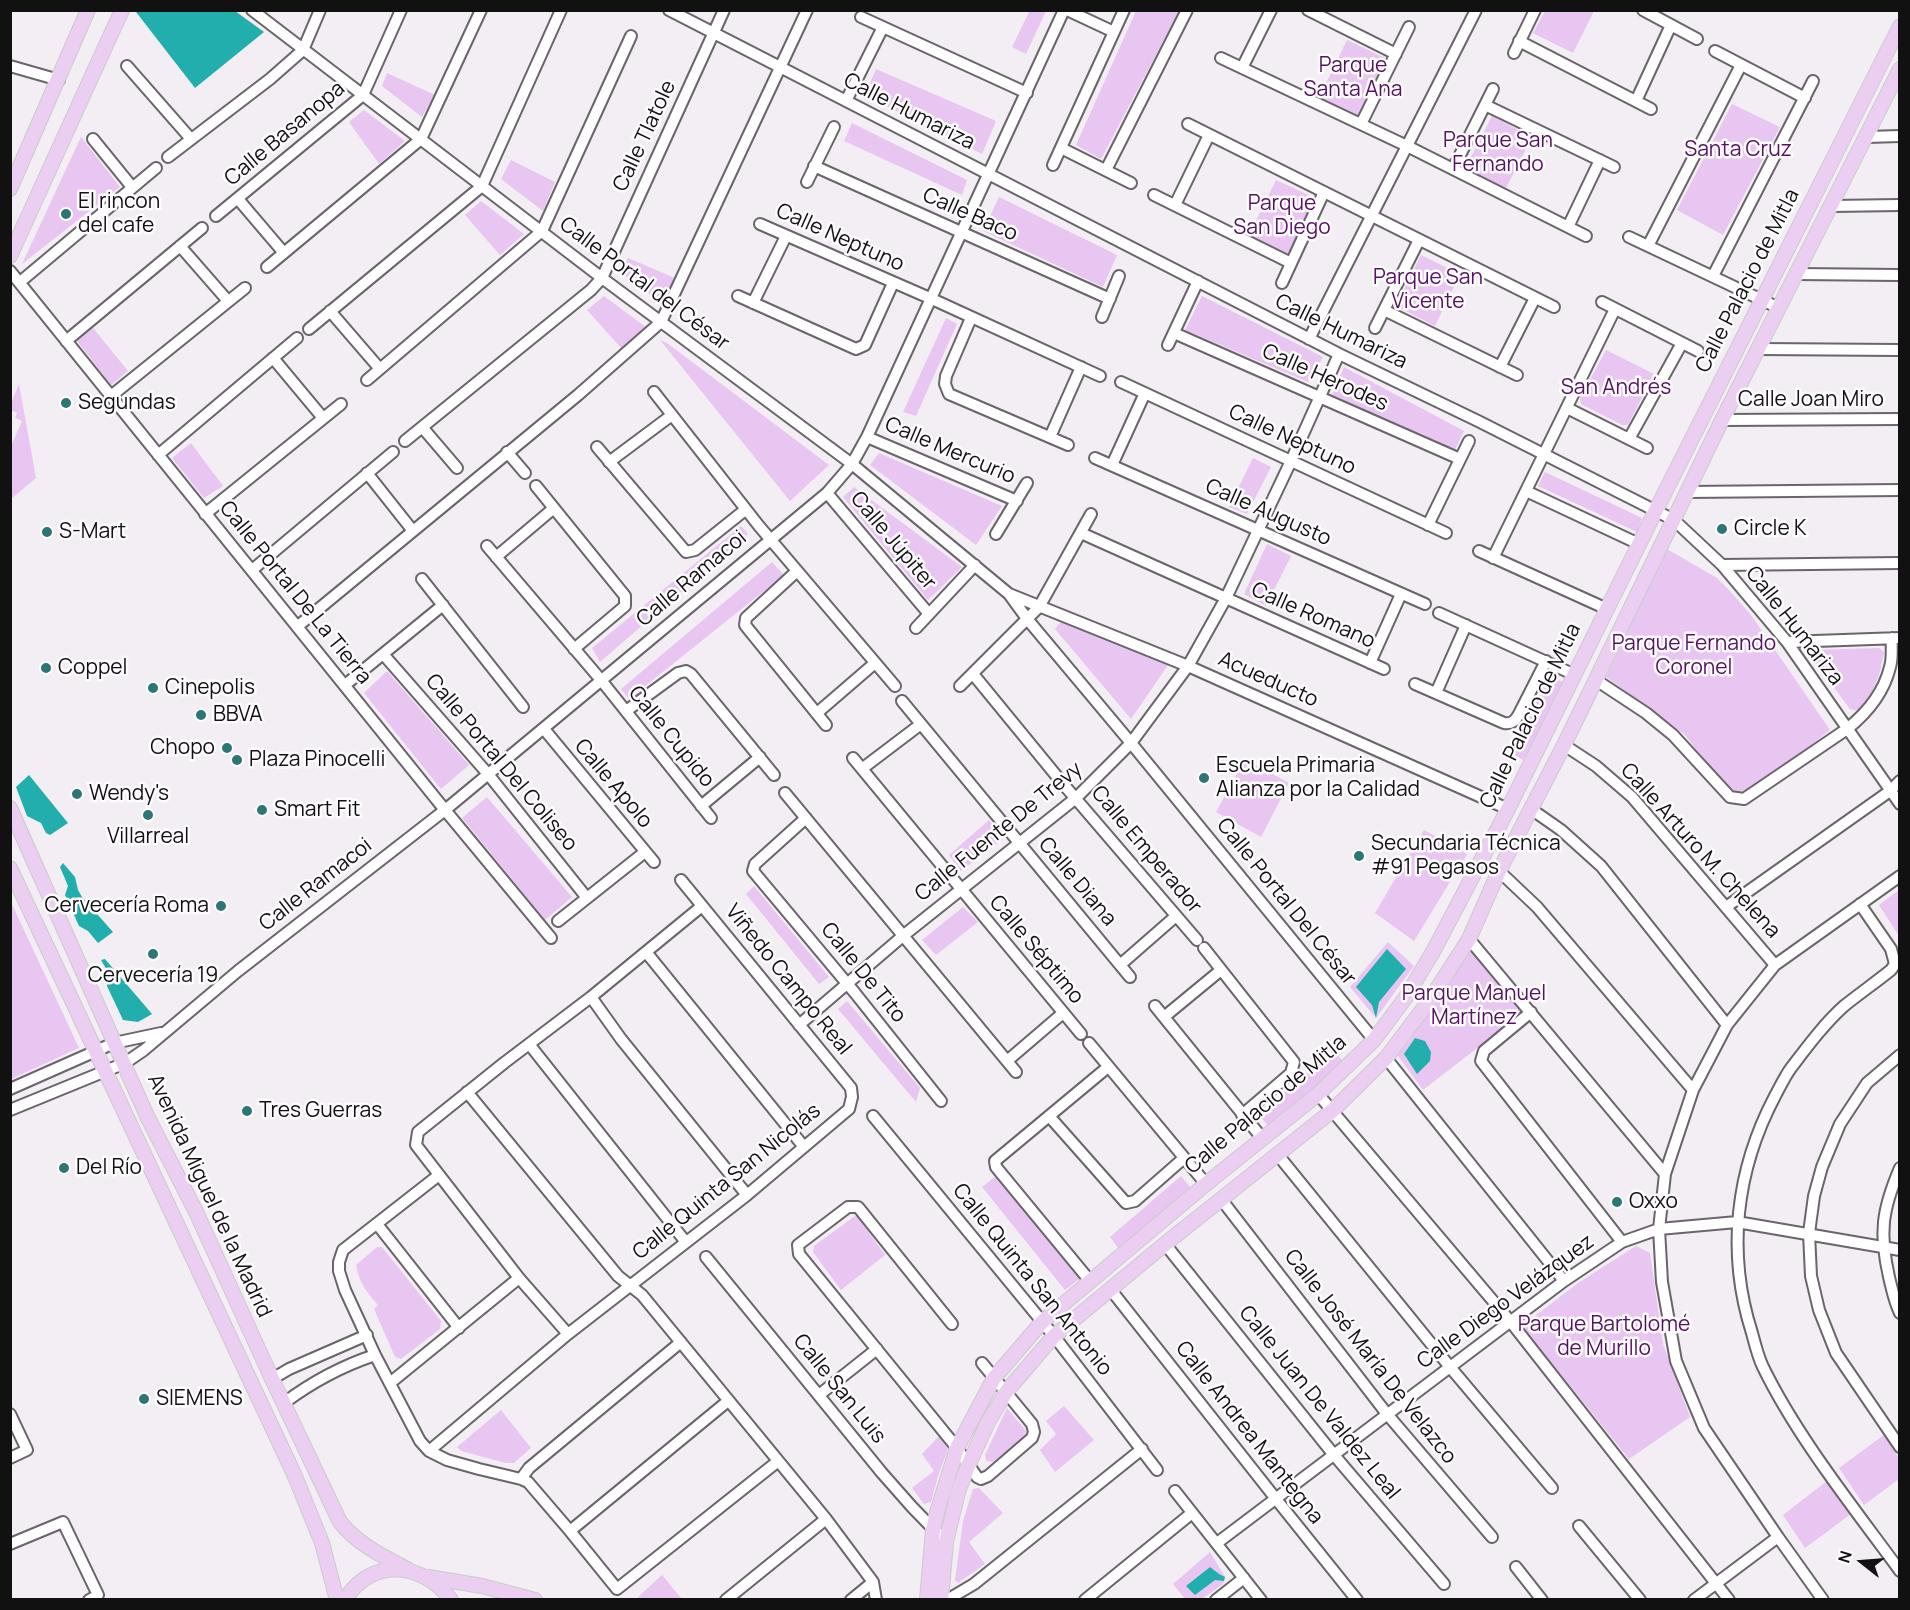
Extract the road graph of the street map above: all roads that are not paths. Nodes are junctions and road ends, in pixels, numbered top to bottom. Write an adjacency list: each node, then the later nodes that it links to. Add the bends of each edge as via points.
1 (122, 10): 95 (main road)
2 (252, 10): 29 (street, Calle Portal del César)
3 (320, 10): 29 (street)
4 (401, 10): 44 (street, Calle Basanopa)
5 (481, 10): 58 (street)
6 (561, 10): 72 (street)
7 (669, 10): 25 (street, Calle Humariza)
8 (724, 10): 25 (street, Calle Tlatole)
9 (807, 10): 37 (street)
10 (1065, 10): 24 (street); 43 (street, Calle Ramacoi)
11 (1124, 10): 24 (street)
12 (1187, 10): 68 (street)
13 (1271, 10): 38 (street)
14 (1308, 10): 32 (street)
15 (1476, 10): 59 (street)
16 (1535, 10): 28 (street)
17 (1644, 10): 20 (street)
18 (85, 12): 40 (main road)
19 (861, 17): 22 (street)
20 (1671, 25): 27 (street); 47 (street)
21 (1899, 26): 113 (main road, Calle Palacio de Mitla)
22 (883, 27): 43 (street); 46 (street)
23 (1409, 27): 32 (street)
24 (1114, 32): 60 (street)
25 (714, 34): 37 (street, Calle Humariza); 103 (street, Calle Tlatole)
26 (631, 36): 86 (street)
27 (1697, 39)
28 (1519, 41): 31 (street); 47 (street)
29 (303, 50): 44 (street, Calle Portal del César); 57 (street)
30 (1715, 51): 34 (street)
31 (1514, 53)
32 (1396, 54): 51 (street)
33 (1221, 58): 38 (street)
34 (1741, 65): 45 (street); 93 (street)
35 (10, 66): 40 (street)
36 (127, 66): 57 (street)
37 (781, 68): 46 (street, Calle Humariza); 124 (street)
38 (1242, 68): 51 (street)
39 (1899, 69): 55 (main road, Calle Palacio de Mitla)
40 (58, 80): 74 (main road)
41 (1813, 81): 45 (street)
42 (1493, 88): 48 (street)
43 (1027, 93): 69 (street, Calle Ramacoi)
44 (363, 95): 58 (street, Calle Portal del César); 77 (street, Calle Basanopa)
45 (1805, 98): 102 (street)
46 (846, 101): 69 (street, Calle Humariza)
47 (1636, 101): 49 (street)
48 (1485, 105): 62 (street); 67 (street)
49 (1651, 109)
50 (1188, 124): 53 (street)
51 (1361, 124): 59 (street)
52 (834, 128): 64 (street)
53 (1209, 135): 75 (street); 78 (street)
54 (1899, 136): 55 (street)
55 (1867, 137): 80 (main road, Calle Palacio de Mitla)
56 (93, 139): 73 (street)
57 (191, 139): 61 (street)
58 (421, 139): 72 (street, Calle Portal del César); 94 (street)
59 (1407, 146): 67 (street); 82 (street)
60 (1061, 148): 63 (street); 68 (street)
61 (168, 157)
62 (1600, 160): 65 (street); 84 (street)
63 (1053, 165)
64 (814, 166): 70 (street); 87 (street, Calle Baco)
65 (1614, 167)
66 (156, 168): 73 (street)
67 (1453, 169): 84 (street)
68 (1106, 170): 71 (street)
69 (988, 175): 87 (street, Calle Ramacoi); 105 (street, Calle Humariza)
70 (807, 182)
71 (1131, 183)
72 (482, 186): 86 (street, Calle Portal del César); 121 (street)
73 (132, 187): 104 (street)
74 (10, 189)
75 (1324, 192): 82 (street); 96 (street)
76 (1154, 195): 78 (street)
77 (238, 199): 81 (street, Calle Basanopa); 94 (street)
78 (1175, 205): 96 (street)
79 (1899, 205): 80 (street)
80 (1832, 206): 99 (main road, Calle Palacio de Mitla)
81 (216, 216)
82 (1372, 216): 91 (street); 129 (street)
83 (760, 224): 88 (street, Calle Neptuno)
84 (1568, 226): 89 (street)
85 (202, 228): 92 (street)
86 (542, 231): 103 (street, Calle Portal del César); 140 (street)
87 (962, 233): 111 (street, Calle Ramacoi); 112 (street, Calle Baco)
88 (786, 236): 106 (street, Calle Neptuno); 116 (street)
89 (1586, 236)
90 (1629, 237): 93 (street)
91 (1419, 240): 110 (street); 119 (street)
92 (180, 246): 114 (street); 130 (street)
93 (1648, 246): 102 (street)
94 (284, 253): 97 (street)
95 (10, 256)
96 (1291, 263): 107 (street)
97 (267, 267)
98 (10, 272): 104 (street, Calle Portal De La Tierra)
99 (1796, 274): 100 (street); 118 (main road, Calle Palacio de Mitla)
100 (1899, 275)
101 (1119, 276): 112 (street)
102 (1713, 276): 113 (street)
103 (602, 278): 124 (street, Calle Portal del César); 155 (street)
104 (20, 282): 130 (street, Calle Portal De La Tierra)
105 (1198, 282): 127 (street); 129 (street, Calle Humariza)
106 (893, 283): 111 (street, Calle Neptuno); 116 (street, via 865,345 860,348 851,348)
107 (1282, 283)
108 (245, 288): 114 (street)
109 (738, 296): 116 (street)
110 (1535, 298): 117 (street); 139 (street)
111 (932, 299): 123 (street, Calle Neptuno); 157 (street, Calle Ramacoi)
112 (1110, 299): 122 (street)
113 (1762, 300): 118 (street); 186 (main road, Calle Palacio de Mitla)
114 (228, 301): 147 (street)
115 (1602, 302): 120 (street)
116 (753, 303)
117 (1554, 307)
118 (1779, 308): 133 (main road, Calle Palacio de Mitla)
119 (1384, 309): 125 (street); 139 (street)
120 (1615, 309): 131 (street); 150 (street)
121 (330, 311): 126 (street); 140 (street)
122 (1102, 317)
123 (971, 318): 138 (street, Calle Neptuno); 156 (street, via 946,376 945,389)
124 (661, 322): 165 (street); 172 (street, Calle Portal del César)
125 (1375, 328)
126 (309, 329)
127 (1174, 333): 132 (street); 148 (street, Calle Herodes)
128 (297, 338): 137 (street)
129 (1310, 339): 136 (street, Calle Humariza)
130 (66, 340): 147 (street, Calle Portal De La Tierra)
131 (1682, 343): 135 (street); 158 (street)
132 (1168, 345)
133 (1758, 350): 134 (street); 154 (main road, Calle Palacio de Mitla)
134 (1899, 350)
135 (1698, 351)
136 (1339, 354): 148 (street, Calle Fuente De Trevy); 166 (street, Calle Humariza)
137 (273, 358): 152 (street); 167 (street)
138 (1081, 367): 142 (street, Calle Neptuno); 156 (street)
139 (1500, 367): 141 (street)
140 (380, 369): 143 (street)
141 (1517, 375)
142 (1100, 376)
143 (367, 380)
144 (1121, 382): 146 (street, Calle Neptuno)
145 (654, 392): 151 (street)
146 (1145, 393): 170 (street, Calle Neptuno); 173 (street)
147 (111, 396): 167 (street, Calle Portal De La Tierra)
148 (1319, 397): 169 (street, Calle Herodes); 170 (street, Calle Fuente De Trevy)
149 (341, 404): 152 (street)
150 (1567, 408): 158 (street); 166 (street)
151 (672, 415): 171 (street); 185 (street)
152 (323, 418): 187 (street)
153 (1899, 419): 154 (street, Calle Joan Miro)
154 (1722, 420): 181 (main road, Calle Palacio de Mitla)
155 (422, 427): 159 (street); 174 (street)
156 (1050, 437): 161 (street)
157 (867, 438): 172 (street, Calle Ramacoi); 183 (street, Calle Mercurio)
158 (1629, 439): 163 (street)
159 (405, 441)
160 (1469, 441): 169 (street)
161 (1068, 445)
162 (597, 447): 171 (street)
163 (1647, 448)
164 (393, 452): 175 (street)
165 (507, 452): 176 (street); 192 (street)
166 (1543, 454): 180 (street); 186 (street, Calle Humariza)
167 (158, 455): 187 (street, Calle Portal De La Tierra)
168 (1095, 458): 173 (street, Calle Augusto)
169 (1460, 459): 190 (street)
170 (1291, 461): 190 (street, Calle Neptuno); 191 (street, Calle Fuente De Trevy)
171 (609, 462): 185 (street, via 686,552 695,550)
172 (852, 464): 182 (street, Calle Ramacoi); 203 (street, Calle Portal del César)
173 (1112, 465): 191 (street, Calle Augusto)
174 (457, 468)
175 (367, 473): 192 (street); 205 (street)
176 (525, 473)
177 (1027, 483): 183 (street)
178 (536, 486): 184 (street)
179 (1899, 490): 181 (street)
180 (1526, 491): 197 (street); 201 (street)
181 (1687, 492): 189 (main road, Calle Palacio de Mitla)
182 (827, 493): 196 (street, Calle Ramacoi); 216 (street, Calle Júpiter)
183 (1017, 501): 195 (street)
184 (554, 508): 200 (street); 223 (street, via 625,596 625,606)
185 (745, 510): 196 (street)
186 (1656, 510): 189 (street, Calle Humariza); 197 (main road, Calle Palacio de Mitla)
187 (205, 514): 205 (street, Calle Portal De La Tierra)
188 (1091, 514): 193 (street)
189 (1674, 520): 204 (street, Calle Humariza); 233 (main road, Calle Palacio de Mitla)
190 (1428, 525): 194 (street, Calle Neptuno)
191 (1259, 530): 209 (street, Calle Augusto); 210 (street, Calle Fuente De Trevy)
192 (413, 531): 219 (street)
193 (1081, 533): 210 (street, Calle Romano); 213 (street)
194 (1446, 533)
195 (996, 534)
196 (771, 540): 206 (street); 232 (street, Calle Ramacoi)
197 (1639, 544): 214 (main road, Calle Palacio de Mitla)
198 (487, 546): 200 (street, Calle Cupido)
199 (1479, 551): 201 (street)
200 (496, 557): 223 (street, Calle Cupido)
201 (1493, 558): 214 (street)
202 (1899, 563): 204 (street)
203 (975, 565): 208 (street, Calle Portal del César); 216 (street)
204 (1722, 565): 222 (street, Calle Humariza)
205 (252, 570): 219 (street, Calle Portal De La Tierra)
206 (797, 571): 226 (street); 242 (street, via 745,625)
207 (422, 579): 212 (street)
208 (1009, 594): 213 (street, Acueducto); 217 (street, Calle Portal Del César)
209 (1401, 594): 211 (street, Calle Augusto); 227 (street)
210 (1226, 597): 227 (street, Calle Romano); 228 (street, Calle Fuente De Trevy)
211 (1425, 604)
212 (443, 605): 224 (street); 240 (street)
213 (1039, 607): 217 (street); 228 (street, Acueducto)
214 (1607, 609): 231 (main road, Calle Palacio de Mitla)
215 (1439, 613): 218 (street)
216 (929, 614): 220 (street)
217 (1028, 620): 230 (street); 247 (street, Calle Portal Del César)
218 (1466, 625): 225 (street); 238 (street)
219 (298, 626): 235 (street, Calle Portal De La Tierra)
220 (916, 628)
221 (1896, 638): 222 (street); 246 (street, via 1891,666 1880,692 1863,716)
222 (1787, 642): 246 (street, Calle Humariza)
223 (574, 649): 232 (street, Calle Cupido)
224 (383, 654): 235 (street); 252 (street, Calle Portal Del Coliseo)
225 (1546, 662): 231 (street); 238 (street, via 1510,724)
226 (875, 663): 236 (street); 242 (street)
227 (1370, 663): 229 (street, Calle Romano)
228 (1188, 666): 247 (street, Calle Fuente De Trevy); 262 (street, Acueducto)
229 (1384, 669)
230 (973, 674): 237 (street); 257 (street, Calle Emperador)
231 (1575, 675): 262 (main road, Calle Palacio de Mitla)
232 (601, 680): 241 (street, Calle Cupido); 245 (street, Calle Ramacoi)
233 (1596, 680): 246 (street, via 1673,735 1734,799 1744,798); 248 (main road, Calle Palacio de Mitla)
234 (1415, 684): 238 (street)
235 (345, 685): 263 (street, Calle Portal De La Tierra)
236 (895, 686)
237 (960, 686)
238 (1436, 693)
239 (902, 701): 243 (street, Calle Diana)
240 (523, 707)
241 (626, 711): 249 (street, via 681,671 691,674); 259 (street, Calle Cupido)
242 (817, 714): 244 (street)
243 (921, 724): 251 (street); 266 (street, Calle Diana)
244 (826, 725)
245 (544, 729): 252 (street, Calle Ramacoi); 267 (street, Calle Apolo)
246 (1847, 729): 255 (street, Calle Humariza)
247 (1131, 743): 257 (street, Calle Fuente De Trevy); 298 (street, Calle Portal Del César)
248 (1564, 745): 261 (main road, Calle Palacio de Mitla); 277 (street, Calle Arturo M. Chelena, via 1632,797)
249 (760, 757): 253 (street); 259 (street)
250 (853, 758): 251 (street, Calle Séptimo)
251 (863, 768): 273 (street, Calle Séptimo)
252 (488, 774): 263 (street, Calle Ramacoi); 274 (street, Calle Portal Del Coliseo)
253 (774, 775)
254 (1899, 781): 255 (street)
255 (1890, 791): 258 (street, Calle Humariza); 277 (street)
256 (785, 793): 265 (street)
257 (1076, 798): 266 (street, Calle Fuente De Trevy); 278 (street, Calle Emperador)
258 (1899, 804)
259 (701, 806): 264 (street, Calle Cupido)
260 (10, 808): 299 (main road, Avenida Miguel de la Madrid)
261 (1530, 808): 270 (main road, Calle Palacio de Mitla); 295 (street, via 1601,866)
262 (1508, 809): 298 (main road, Calle Palacio de Mitla, via 1434,950)
263 (445, 810): 281 (street, Calle Portal De La Tierra); 296 (street, Calle Ramacoi)
264 (711, 818)
265 (806, 818): 280 (street); 288 (street, Calle De Tito, via 755,864 753,871)
266 (1020, 845): 273 (street, Calle Fuente De Trevy); 284 (street, Calle Diana)
267 (645, 852): 268 (street, Calle Apolo); 274 (street)
268 (654, 862)
269 (10, 868): 302 (main road, Avenida Miguel de la Madrid)
270 (1499, 871): 282 (main road, Calle Palacio de Mitla); 311 (street, via 1545,916)
271 (1899, 876): 275 (street)
272 (681, 880): 276 (street, Viñedo Campo Real)
273 (961, 890): 280 (street, Calle Fuente De Trevy); 292 (street, Calle Séptimo)
274 (587, 898): 279 (street)
275 (1860, 904): 285 (street); 331 (street, via 1890,949 1895,964 1844,1007 1789,1070 1761,1123 1744,1176)
276 (702, 906): 283 (street); 294 (street, Viñedo Campo Real)
277 (1726, 907): 285 (street, Calle Arturo M. Chelena)
278 (1176, 916): 284 (street); 286 (street, Calle Emperador)
279 (558, 921)
280 (904, 935): 288 (street, Calle Fuente De Trevy); 305 (street)
281 (551, 938)
282 (1469, 939): 291 (street); 304 (main road, Calle Palacio de Mitla)
283 (646, 952): 289 (street); 322 (street)
284 (1120, 965): 287 (street, Calle Diana)
285 (1775, 965): 295 (street)
286 (1221, 970): 293 (street); 318 (street, Calle Emperador, via 1294,1062 1291,1073)
287 (1130, 977)
288 (847, 984): 294 (street, Calle Fuente De Trevy); 314 (street, Calle De Tito)
289 (591, 997): 301 (street); 329 (street)
290 (1155, 1006): 293 (street)
291 (1531, 1012): 326 (street); 336 (street, via 1484,1051 1481,1061)
292 (1063, 1013): 297 (street, Calle Séptimo); 305 (street)
293 (1164, 1017): 318 (street)
294 (799, 1025): 315 (street, Viñedo Campo Real, via 850,1088)
295 (1727, 1025): 311 (street)
296 (163, 1033): 299 (street, Calle Ramacoi); 306 (street, Calle Ramacoi)
297 (1081, 1034)
298 (1374, 1040): 313 (main road, Calle Palacio de Mitla)
299 (114, 1043): 302 (street, Calle Ramacoi); 306 (main road, Avenida Miguel de la Madrid)
300 (1089, 1043): 307 (street)
301 (529, 1044): 312 (street); 335 (street)
302 (94, 1051): 308 (main road, Avenida Miguel de la Madrid); 310 (street, Calle Ramacoi)
303 (1899, 1055): 334 (street, via 1867,1083 1840,1124 1819,1177)
304 (1386, 1058): 317 (main road, Calle Palacio de Mitla); 343 (street)
305 (1007, 1061): 309 (street)
306 (124, 1063): 308 (street, Calle Ramacoi); 360 (main road, Avenida Miguel de la Madrid)
307 (1108, 1066): 320 (street); 324 (street)
308 (104, 1071): 316 (street, Calle Ramacoi); 401 (main road, Avenida Miguel de la Madrid, via 294,1474 322,1543)
309 (1016, 1072)
310 (10, 1089)
311 (1693, 1090): 326 (street)
312 (467, 1092): 327 (street, via 418,1132 416,1145); 344 (street)
313 (1318, 1094): 317 (street); 321 (main road, Calle Palacio de Mitla)
314 (941, 1101)
315 (849, 1108): 322 (street, Calle Quinta San Nicolás)
316 (10, 1110)
317 (1332, 1111): 323 (main road, Calle Palacio de Mitla); 347 (street)
318 (1242, 1115): 321 (street)
319 (873, 1116): 348 (street, Calle Quinta San Antonio)
320 (1049, 1116): 324 (street, via 1126,1203 1135,1201); 342 (street, via 997,1157 996,1167)
321 (1262, 1138): 328 (main road, Calle Palacio de Mitla)
322 (804, 1147): 329 (street, Calle Quinta San Nicolás)
323 (1278, 1155): 330 (main road, Calle Palacio de Mitla); 358 (street)
324 (1184, 1158): 328 (street)
325 (1899, 1168): 338 (street, via 1884,1209)
326 (1665, 1174): 333 (street)
327 (439, 1175): 332 (street); 341 (street)
328 (1206, 1184): 342 (main road, Calle Palacio de Mitla)
329 (747, 1195): 335 (street, Calle Quinta San Nicolás)
330 (1221, 1199): 337 (main road, Calle Palacio de Mitla); 367 (street, Calle José María De Velazco)
331 (1737, 1222): 333 (street, Calle Diego Velázquez); 334 (street, Calle Diego Velázquez); 393 (street, via 1743,1307 1762,1366 1817,1455)
332 (377, 1224): 350 (street); 352 (street, via 343,1250 339,1262 345,1290)
333 (1659, 1229): 336 (street, Calle Diego Velázquez); 387 (street, via 1662,1281 1676,1361 1704,1428)
334 (1809, 1233): 338 (street, Calle Diego Velázquez); 368 (street, via 1811,1276 1836,1353)
335 (685, 1241): 344 (street, Calle Quinta San Nicolás)
336 (1622, 1242): 343 (street, Calle Diego Velázquez)
337 (1166, 1244): 345 (main road, Calle Palacio de Mitla); 372 (street, Calle Juan De Valdez Leal)
338 (1882, 1247): 339 (street, Calle Diego Velázquez); 346 (street)
339 (1899, 1250)
340 (706, 1257): 363 (street, Calle San Luis)
341 (519, 1278): 350 (street); 351 (street)
342 (1090, 1281): 348 (main road, Calle Palacio de Mitla)
343 (1564, 1281): 347 (street, Calle Diego Velázquez)
344 (630, 1287): 351 (street, Calle Quinta San Nicolás); 354 (street, via 642,1295)
345 (1111, 1290): 353 (main road, Calle Palacio de Mitla); 380 (street, Calle Andrea Mantegna)
346 (1899, 1313)
347 (1510, 1321): 358 (street, Calle Diego Velázquez); 397 (street)
348 (1042, 1322): 353 (street, Calle Quinta San Antonio); 359 (main road, Calle Palacio de Mitla)
349 (952, 1324): 355 (street, via 858,1207 851,1206 801,1242 798,1250)
350 (459, 1328): 361 (street)
351 (568, 1334): 371 (street, Calle Quinta San Nicolás)
352 (367, 1335): 356 (street); 360 (street)
353 (1054, 1336): 362 (main road, Calle Palacio de Mitla); 370 (street, Calle Quinta San Antonio)
354 (681, 1342): 364 (street); 377 (street, via 529,1468)
355 (877, 1349): 363 (street); 369 (street)
356 (375, 1355): 361 (street); 365 (street, via 314,1383)
357 (982, 1363): 359 (street)
358 (1450, 1367): 367 (street, Calle Diego Velázquez); 378 (street)
359 (994, 1378): 362 (street); 369 (main road, Calle Palacio de Mitla)
360 (272, 1379): 365 (main road, Avenida Miguel de la Madrid)
361 (390, 1383): 371 (street)
362 (1006, 1392): 375 (main road, Calle Palacio de Mitla); 375 (street, via 1032,1424 1032,1438 984,1478 977,1477)
363 (819, 1395): 384 (street, Calle San Luis)
364 (728, 1401): 374 (street); 385 (street)
365 (284, 1403): 392 (main road, Avenida Miguel de la Madrid, via 340,1522 354,1537)
366 (10, 1414): 373 (street, via 27,1450)
367 (1388, 1414): 372 (street, Calle Diego Velázquez); 386 (street, Calle José María De Velazco)
368 (1899, 1447)
369 (957, 1448): 375 (street); 384 (main road, Calle Palacio de Mitla)
370 (1142, 1449): 376 (street, Calle Quinta San Antonio); 411 (street, via 974,1584)
371 (429, 1452): 377 (street)
372 (1334, 1455): 380 (street, Calle Diego Velázquez); 398 (street, Calle Juan De Valdez Leal)
373 (10, 1458)
374 (777, 1461): 382 (street); 399 (street)
375 (968, 1466): 388 (main road, Calle Palacio de Mitla)
376 (1157, 1470)
377 (521, 1479): 385 (street, via 528,1482)
378 (1552, 1488)
379 (1175, 1491): 381 (street)
380 (1275, 1499): 389 (street, Calle Diego Velázquez); 415 (street, Calle Andrea Mantegna)
381 (1192, 1513): 389 (street); 412 (street)
382 (826, 1519): 396 (street); 406 (street)
383 (1579, 1526): 417 (street)
384 (933, 1529): 388 (street, Calle San Luis); 409 (main road, Calle Palacio de Mitla)
385 (570, 1531): 399 (street)
386 (1492, 1537)
387 (1778, 1537): 397 (street); 420 (street)
388 (946, 1542): 410 (main road, Calle Palacio de Mitla)
389 (1217, 1543): 395 (street)
390 (10, 1544): 400 (street, via 63,1522 98,1595)
391 (1516, 1567): 416 (street)
392 (409, 1570): 394 (main road, Avenida Miguel de la Madrid); 402 (main road, via 394,1569 367,1577)
393 (1899, 1571)
394 (426, 1576): 403 (main road); 404 (main road)
395 (1244, 1578): 413 (street); 414 (street)
396 (873, 1582): 407 (street); 408 (street)
397 (1716, 1583): 418 (street); 419 (street)
398 (1444, 1584)
399 (617, 1589): 405 (street)
400 (89, 1599)
401 (337, 1599)
402 (345, 1599)
403 (450, 1599)
404 (535, 1599)
405 (624, 1599)
406 (726, 1599)
407 (851, 1599)
408 (876, 1599)
409 (927, 1599)
410 (941, 1599)
411 (947, 1599)
412 (1084, 1599)
413 (1216, 1599)
414 (1261, 1599)
415 (1358, 1599)
416 (1542, 1599)
417 (1640, 1599)
418 (1694, 1599)
419 (1729, 1599)
420 (1823, 1599)

